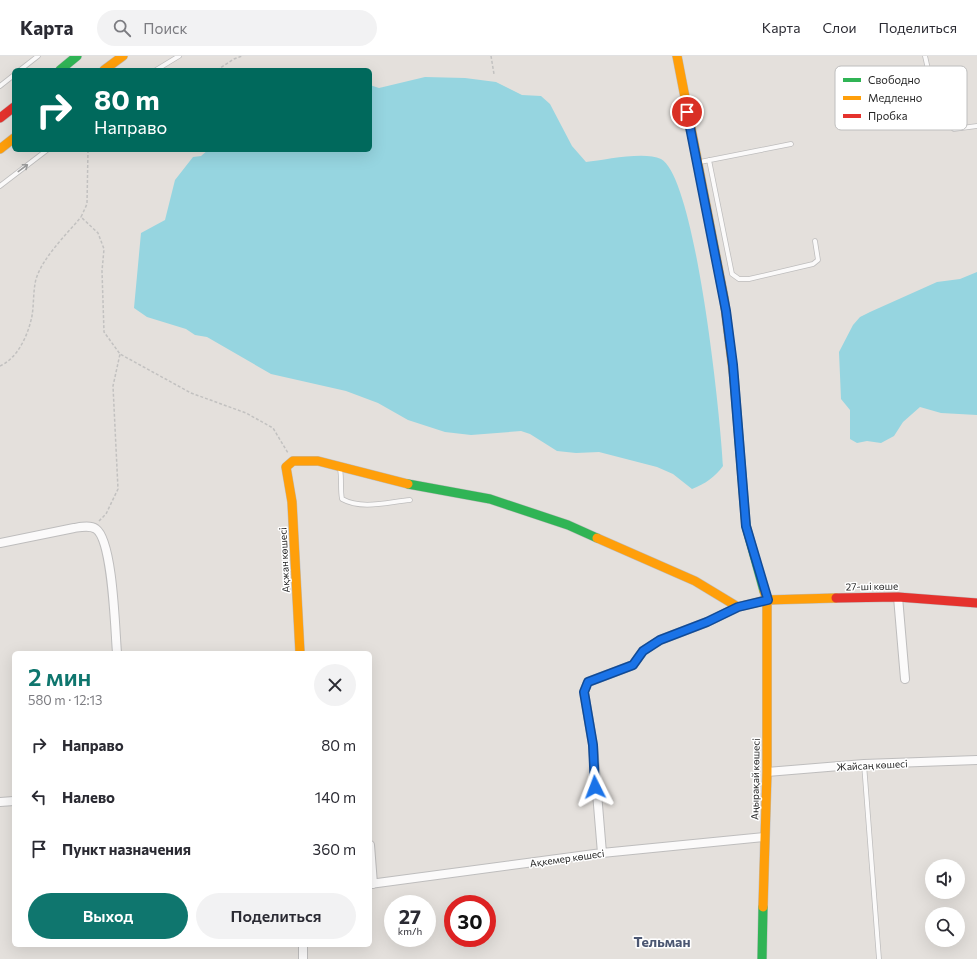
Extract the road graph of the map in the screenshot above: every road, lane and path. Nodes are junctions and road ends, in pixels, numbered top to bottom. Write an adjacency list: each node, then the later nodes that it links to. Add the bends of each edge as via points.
1 (38, 56): 10 (lane)
2 (77, 56): 11 (street)
3 (123, 56): 12 (street)
4 (179, 56): 13 (lane)
5 (242, 56): 14 (path)
6 (491, 56): 15 (path)
7 (678, 56): 28 (street, Аңырақай көшесі)
8 (925, 56): 9 (lane)
9 (927, 66)
10 (23, 68)
11 (62, 68)
12 (107, 68)
13 (159, 68)
14 (220, 68)
15 (494, 74)
16 (12, 77): 17 (lane)
17 (0, 86)
18 (12, 108): 19 (street)
19 (0, 118)
20 (977, 126): 21 (lane)
21 (967, 128)
22 (12, 140): 24 (street)
23 (791, 144): 27 (lane)
24 (0, 149)
25 (44, 152): 29 (lane, one-way to 25)
26 (88, 152): 30 (path, via 87,204)
27 (709, 160): 28 (lane); 31 (lane, via 732,274 739,280 813,264 818,260)
28 (697, 163): 40 (street, Аңырақай көшесі, via 724,298 733,365 746,526)
29 (0, 186)
30 (81, 217): 32 (path, via 98,233 104,248 104,332); 33 (path, via 51,252 36,279 32,318 21,346 9,362)
31 (815, 241)
32 (120, 354): 34 (path, via 191,393 246,413 273,428); 37 (path, via 113,386 118,489 106,514)
33 (0, 366)
34 (289, 464): 35 (street, via 318,461); 44 (street, Ақжан көшесі)
35 (339, 466): 36 (lane, via 342,479 340,491 342,498 347,501 358,505); 42 (street, via 404,483 490,499 568,525 695,582)
36 (410, 500)
37 (95, 528): 38 (street, via 85,526); 43 (street, via 102,536 109,560)
38 (0, 542)
39 (898, 597): 40 (street, 27-ші көше); 41 (street, 27-ші көше); 45 (street)
40 (768, 600): 42 (street, 27-ші көше); 48 (street, Аңырақай көшесі)
41 (977, 603)
42 (738, 607): 52 (street, via 660,640 643,651 633,665 588,682 585,687 593,745)
43 (117, 651)
44 (300, 651)
45 (904, 679)
46 (977, 760): 47 (street, Жайсаң көшесі)
47 (864, 764): 48 (street, Жайсаң көшесі); 57 (lane)
48 (767, 772): 51 (street, Аңырақай көшесі)
49 (12, 801): 50 (street)
50 (0, 802)
51 (765, 837): 52 (street, Ақкемер көшесі); 56 (street, Аңырақай көшесі)
52 (602, 853): 53 (street, Ақкемер көшесі)
53 (372, 884)
54 (303, 947): 55 (street)
55 (303, 959)
56 (762, 959)
57 (879, 959)

